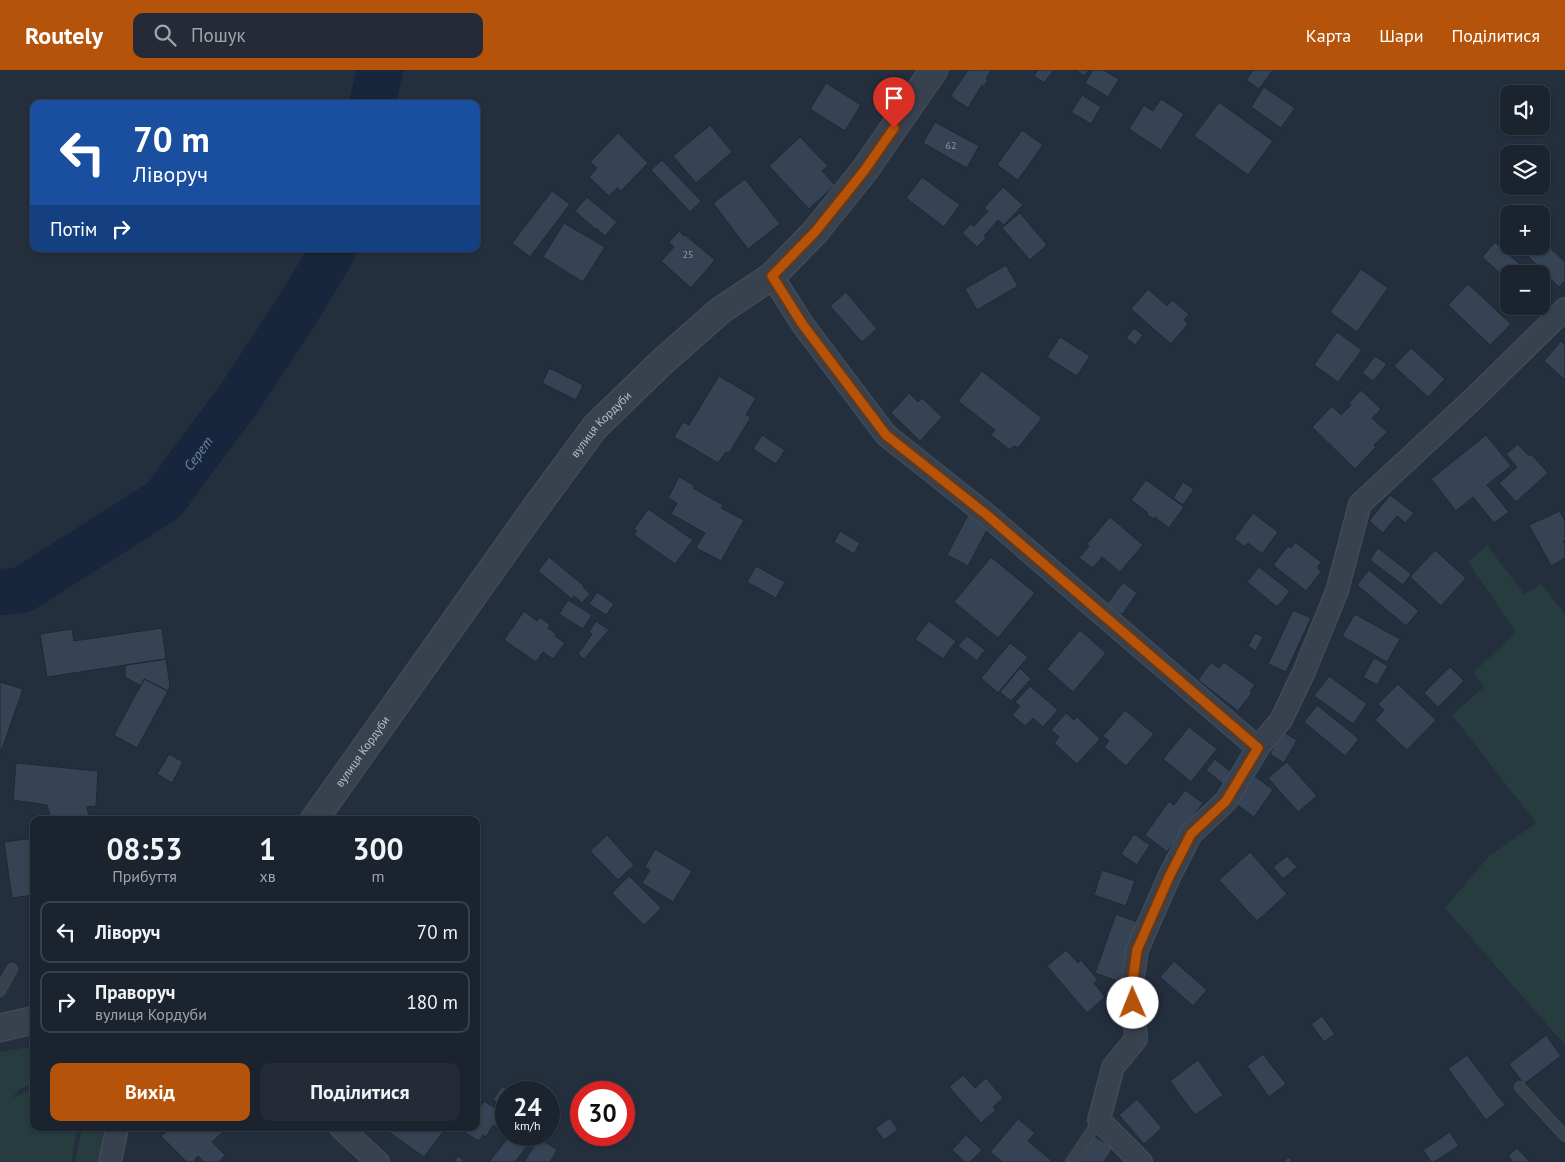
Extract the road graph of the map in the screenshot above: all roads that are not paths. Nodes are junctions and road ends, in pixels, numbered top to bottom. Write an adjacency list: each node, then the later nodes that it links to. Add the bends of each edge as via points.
1 (934, 70): 2 (street, вулиця Кордуби, via 858,178 815,232)
2 (772, 276): 4 (street, via 803,325 886,435 988,516); 5 (street, вулиця Кордуби, via 721,310 595,427)
3 (1565, 309): 4 (street, via 1360,504 1337,591 1304,672 1281,720)
4 (1258, 748): 11 (street, via 1226,801 1191,834 1137,950 1132,985 1136,1039 1113,1067)
5 (317, 816)
6 (12, 969): 7 (lane)
7 (0, 991)
8 (30, 1021): 9 (street)
9 (0, 1028)
10 (1520, 1088): 14 (lane)
11 (1099, 1120): 17 (lane); 18 (street)
12 (116, 1131): 15 (street)
13 (344, 1131): 16 (street)
14 (1565, 1136)
15 (110, 1162)
16 (378, 1162)
17 (1071, 1162)
18 (1141, 1162)

